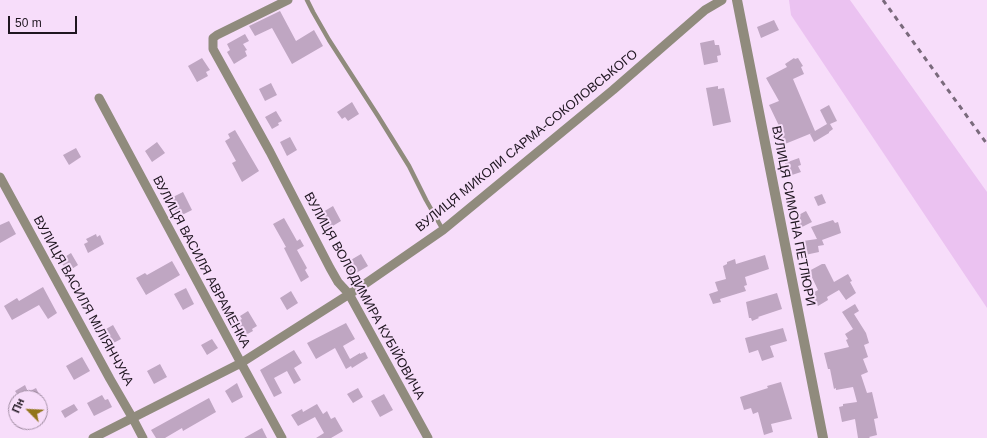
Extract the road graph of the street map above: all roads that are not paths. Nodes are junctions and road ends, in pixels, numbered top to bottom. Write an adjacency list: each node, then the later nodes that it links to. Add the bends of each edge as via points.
1 (288, 0): 8 (street, ВУЛИЦЯ ВОЛОДИМИРА КУБІЙОВИЧА, via 217,35 213,38 213,49 330,268)
2 (307, 0): 7 (lane, via 329,40 409,166)
3 (722, 0): 7 (street, ВУЛИЦЯ МИКОЛИ САРМА-СОКОЛОВСЬКОГО, via 705,10 613,90)
4 (737, 0): 15 (street, ВУЛИЦЯ СИМОНА ПЕТЛЮРИ)
5 (99, 98): 9 (street, ВУЛИЦЯ ВАСИЛЯ АВРАМЕНКА)
6 (0, 177): 10 (street, ВУЛИЦЯ ВАСИЛЯ МІЛІЯНЧУКА)
7 (443, 230): 8 (street, ВУЛИЦЯ МИКОЛИ САРМА-СОКОЛОВСЬКОГО)
8 (349, 294): 9 (street, ВУЛИЦЯ МИКОЛИ САРМА-СОКОЛОВСЬКОГО); 14 (street, ВУЛИЦЯ ВОЛОДИМИРА КУБІЙОВИЧА)
9 (241, 363): 10 (street, ВУЛИЦЯ МИКОЛИ САРМА-СОКОЛОВСЬКОГО); 13 (street, ВУЛИЦЯ ВАСИЛЯ АВРАМЕНКА)
10 (132, 417): 11 (street, ВУЛИЦЯ МИКОЛИ САРМА-СОКОЛОВСЬКОГО); 12 (street, ВУЛИЦЯ ВАСИЛЯ МІЛІЯНЧУКА)
11 (92, 438)
12 (143, 438)
13 (282, 438)
14 (428, 438)
15 (823, 438)

